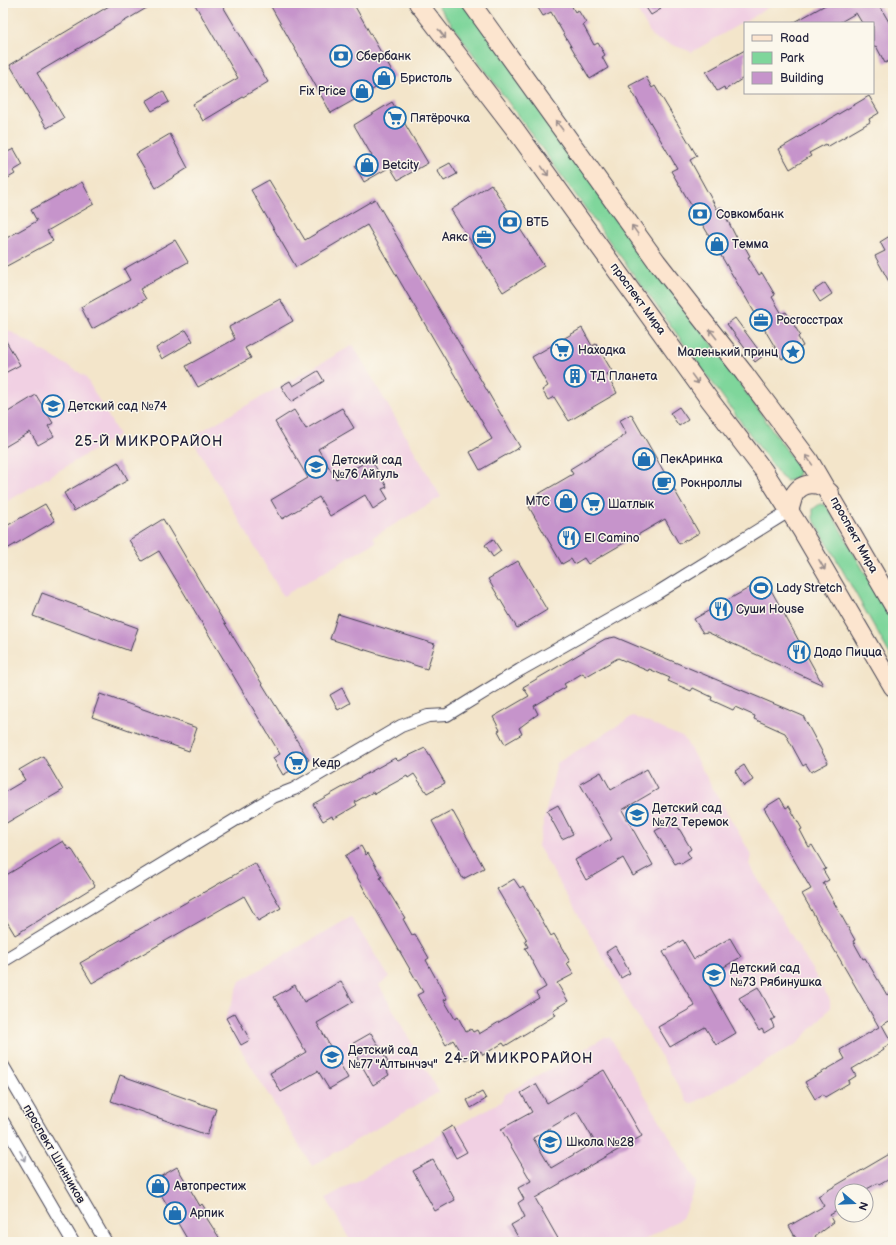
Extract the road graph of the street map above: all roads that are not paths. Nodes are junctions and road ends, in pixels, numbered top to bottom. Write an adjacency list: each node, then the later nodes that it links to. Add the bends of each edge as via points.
1 (418, 3): 4 (main road, проспект Мира, one-way to 4, via 514,128 764,471)
2 (471, 3): 3 (main road, проспект Мира, one-way to 2, via 809,460 744,373 657,262)
3 (830, 493): 4 (main road, via 821,485 805,485 794,496); 5 (main road, проспект Мира)
4 (789, 511): 6 (main road, проспект Мира, one-way to 6); 7 (street, via 657,593 520,670 447,715 428,716 401,726 294,789 273,798)
5 (893, 605)
6 (893, 687)
7 (3, 961)
8 (3, 1066): 11 (street, проспект Шинников)
9 (3, 1122): 10 (street, one-way to 10)
10 (73, 1242)
11 (106, 1242)

